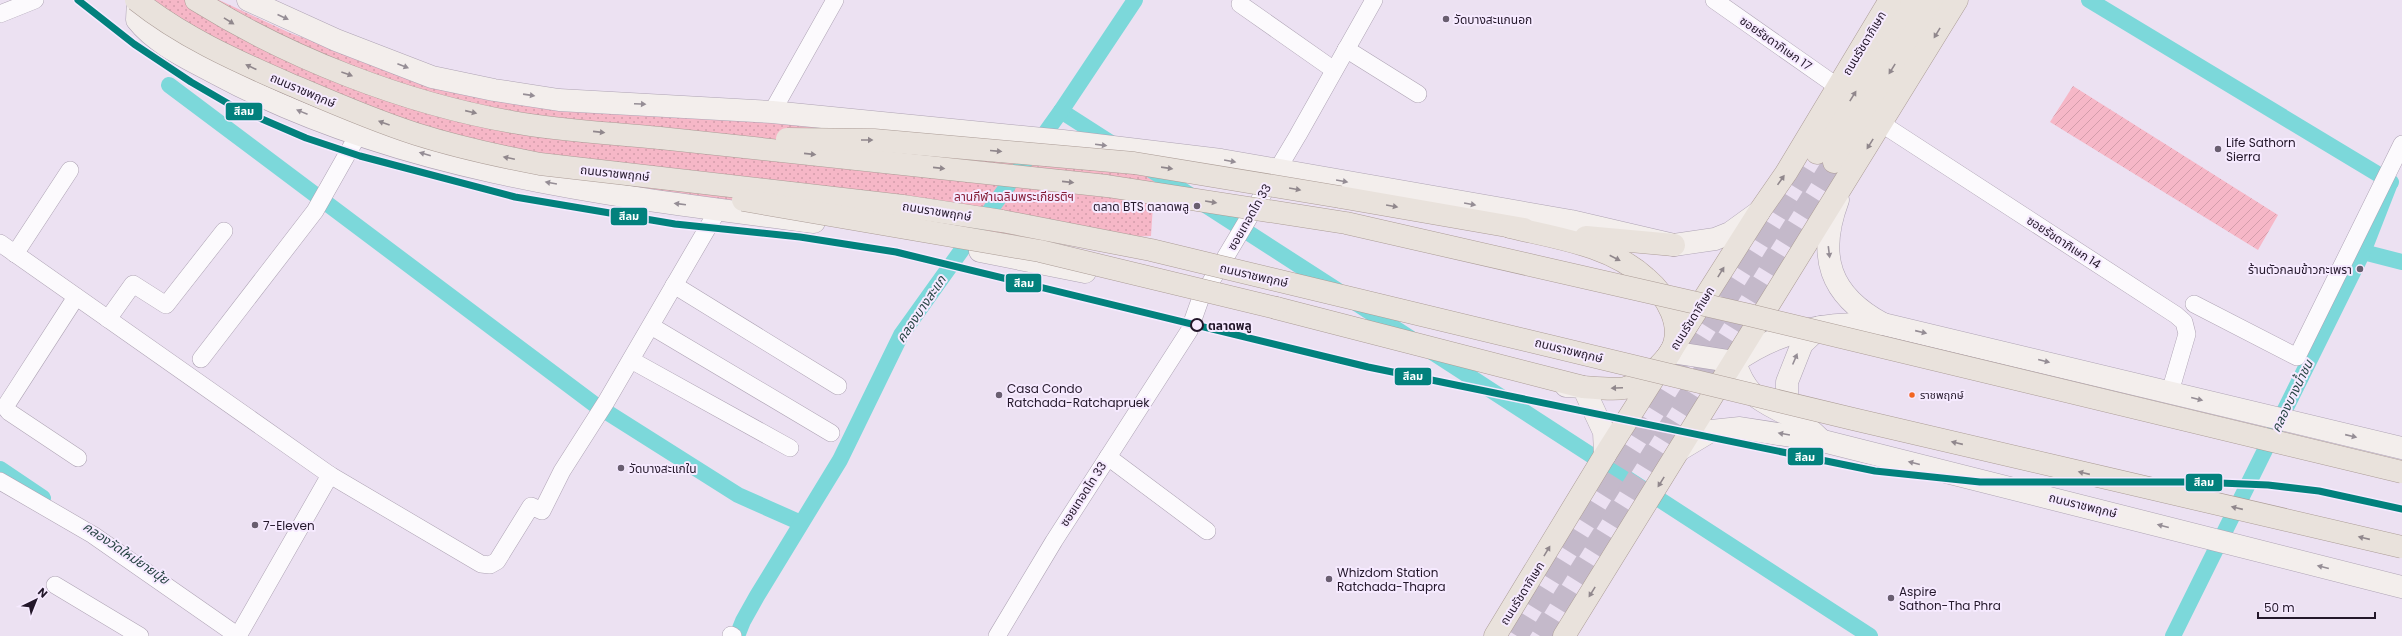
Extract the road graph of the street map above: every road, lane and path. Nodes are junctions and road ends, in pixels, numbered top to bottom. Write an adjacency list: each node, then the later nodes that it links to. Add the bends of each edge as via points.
1 (35, 0): 13 (street)
2 (137, 0): 20 (main road, ถนนราชพฤกษ์, one-way to 2, via 241,87 148,34 137,20); 25 (main road, ถนนราชพฤกษ์, one-way to 2, bridge, via 540,164 482,153 416,134 355,112 205,46 150,12)
3 (196, 0): 21 (main road, one-way to 21, via 236,25 325,66 416,99 513,122)
4 (248, 0): 18 (main road, one-way to 18, via 336,40 439,79 559,100)
5 (835, 0): 18 (street)
6 (1374, 0): 14 (street, ซอยเทอดไท 33)
7 (1714, 0): 16 (street, ซอยรัชดาภิเษก 17)
8 (1890, 0): 16 (main road, ถนนรัชดาภิเษก)
9 (1913, 0): 10 (main road, ถนนรัชดาภิเษก, one-way to 9, via 1825,157)
10 (1935, 0)
11 (1957, 0): 19 (main road, one-way to 19)
12 (1240, 4): 15 (street)
13 (0, 14)
14 (1346, 49): 15 (street, ซอยเทอดไท 33); 17 (street)
15 (1334, 70): 23 (street, ซอยเทอดไท 33)
16 (1838, 87): 28 (main road, ถนนรัชดาภิเษก, one-way to 16, via 1786,173)
17 (1418, 94)
18 (772, 112): 23 (main road, one-way to 23, via 1030,137)
19 (1882, 124): 26 (main road, one-way to 26); 38 (street, ซอยรัชดาภิเษก 14, via 2176,314)
20 (358, 135): 27 (main road, ถนนราชพฤกษ์, one-way to 20, via 497,174); 43 (street, via 315,211)
21 (660, 138): 29 (main road, one-way to 29, bridge, via 874,140 1134,163); 58 (main road, one-way to 58, bridge, via 1107,186 1346,223 1749,315)
22 (2401, 146): 38 (street, via 2297,357 2197,299)
23 (1276, 169): 32 (main road, one-way to 32, via 1571,221); 36 (street, ซอยเทอดไท 33)
24 (70, 170): 33 (street)
25 (603, 171): 47 (main road, bridge, via 697,192 1040,251 1276,308); 62 (main road, ถนนราชพฤกษ์, one-way to 25, bridge, via 1845,417 1151,250 1002,221 903,206)
26 (1842, 188): 39 (main road, one-way to 39, via 1829,223 1828,249 1832,276 1848,297 1868,316); 45 (main road)
27 (718, 210): 34 (street); 36 (main road, ถนนราชพฤกษ์, via 885,231 1076,270)
28 (1758, 212): 32 (main road, via 1730,233 1715,239); 42 (main road, ถนนรัชดาภิเษก, one-way to 28)
29 (1510, 227): 32 (main road); 42 (main road, one-way to 42, via 1599,250 1646,277 1666,301 1674,317 1676,331)
30 (224, 231): 37 (street, via 166,305 133,284)
31 (0, 243): 33 (street)
32 (1674, 245)
33 (15, 254): 35 (street)
34 (674, 285): 40 (street); 46 (street)
35 (76, 297): 37 (street); 57 (street, via 5,406 9,412)
36 (1200, 300): 47 (main road, ถนนราชพฤกษ์, via 1518,380); 56 (street, ซอยเทอดไท 33, via 1189,331)
37 (108, 319): 59 (street)
38 (2184, 322): 48 (street, via 2187,334)
39 (1883, 324): 41 (main road); 48 (main road, one-way to 48)
40 (651, 326): 44 (street); 50 (street)
41 (1829, 326): 45 (main road, via 1768,340); 49 (main road, one-way to 41, via 1787,397 1787,382 1802,344)
42 (1671, 352): 45 (main road); 47 (main road, one-way to 47, via 1651,376 1626,388); 55 (main road, ถนนรัชดาภิเษก)
43 (201, 359)
44 (631, 360): 52 (street); 59 (street, via 562,471 542,512 531,506 497,560 490,565 481,564)
45 (1735, 362): 49 (main road, ถนนราชพฤกษ์, via 1746,388 1757,399); 54 (main road)
46 (838, 386)
47 (1583, 387): 55 (main road, via 1604,432)
48 (2170, 392): 53 (main road, one-way to 53)
49 (1799, 421): 51 (main road, ถนนราชพฤกษ์)
50 (831, 433)
51 (1822, 441): 54 (main road, one-way to 54, via 1740,428 1711,432); 64 (main road, ถนนราชพฤกษ์, one-way to 51)
52 (790, 448)
53 (2402, 448)
54 (1681, 449): 69 (main road, one-way to 69)
55 (1605, 455): 68 (main road, ถนนรัชดาภิเษก, one-way to 55)
56 (1108, 457): 61 (street); 67 (street, ซอยเทอดไท 33)
57 (78, 458)
58 (2402, 472)
59 (330, 475): 65 (street)
60 (0, 481): 65 (street, via 93,536)
61 (1207, 531)
62 (2402, 547)
63 (55, 585): 66 (street)
64 (2402, 586)
65 (241, 632)
66 (140, 636)
67 (996, 636)
68 (1495, 636)
69 (1564, 636)

